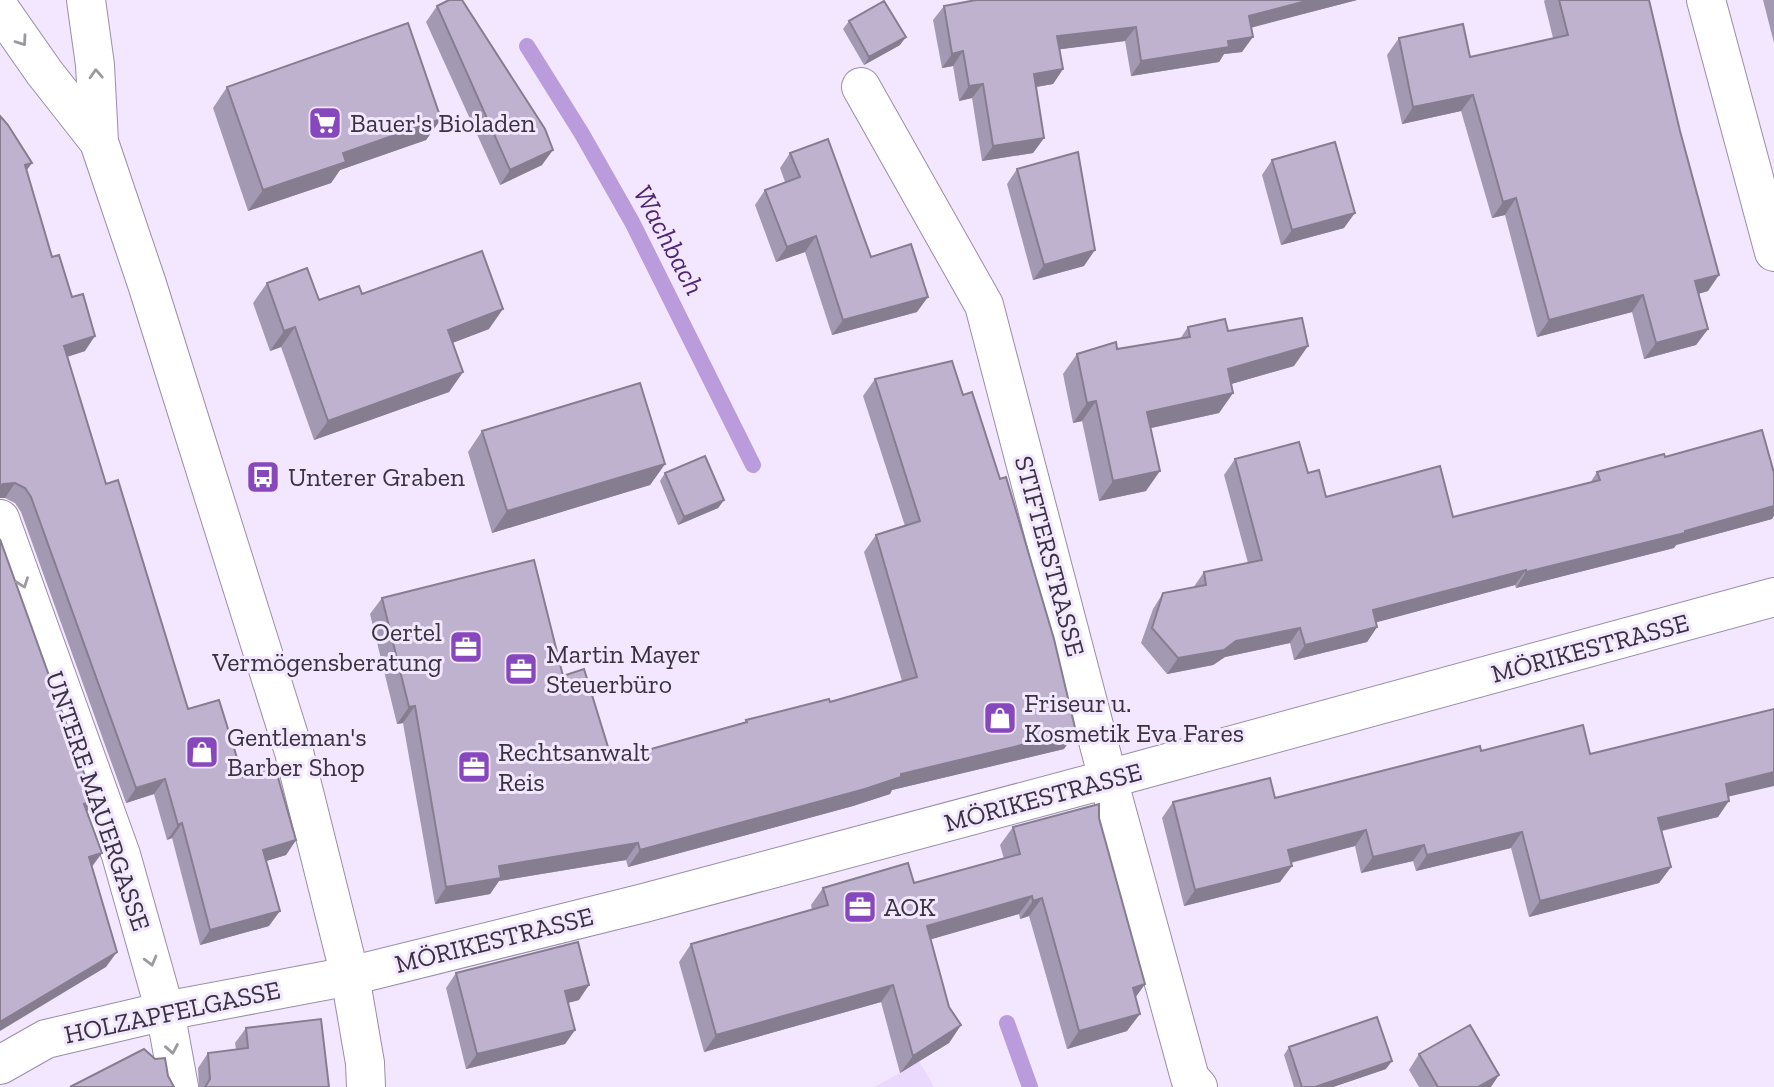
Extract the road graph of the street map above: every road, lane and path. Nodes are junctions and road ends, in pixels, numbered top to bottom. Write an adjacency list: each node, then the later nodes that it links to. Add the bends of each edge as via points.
1 (86, 0): 5 (street, one-way to 1)
2 (1706, 0): 6 (street)
3 (0, 9): 5 (street, one-way to 5)
4 (861, 87): 9 (street, STIFTERSTRASSE, via 984,305)
5 (99, 142): 10 (street, via 290,739)
6 (1774, 252)
7 (0, 519): 11 (street, UNTERE MAUERGASSE, one-way to 11, via 121,855)
8 (1774, 597): 9 (street, MÖRIKESTRASSE)
9 (1108, 779): 10 (street, MÖRIKESTRASSE); 15 (street, STIFTERSTRASSE, via 1190,1078)
10 (350, 976): 11 (street, HOLZAPFELGASSE); 14 (street)
11 (165, 1012): 12 (street, HOLZAPFELGASSE, via 46,1039); 13 (street, UNTERE MAUERGASSE, one-way to 13)
12 (0, 1065)
13 (179, 1087)
14 (366, 1087)
15 (1198, 1087)

